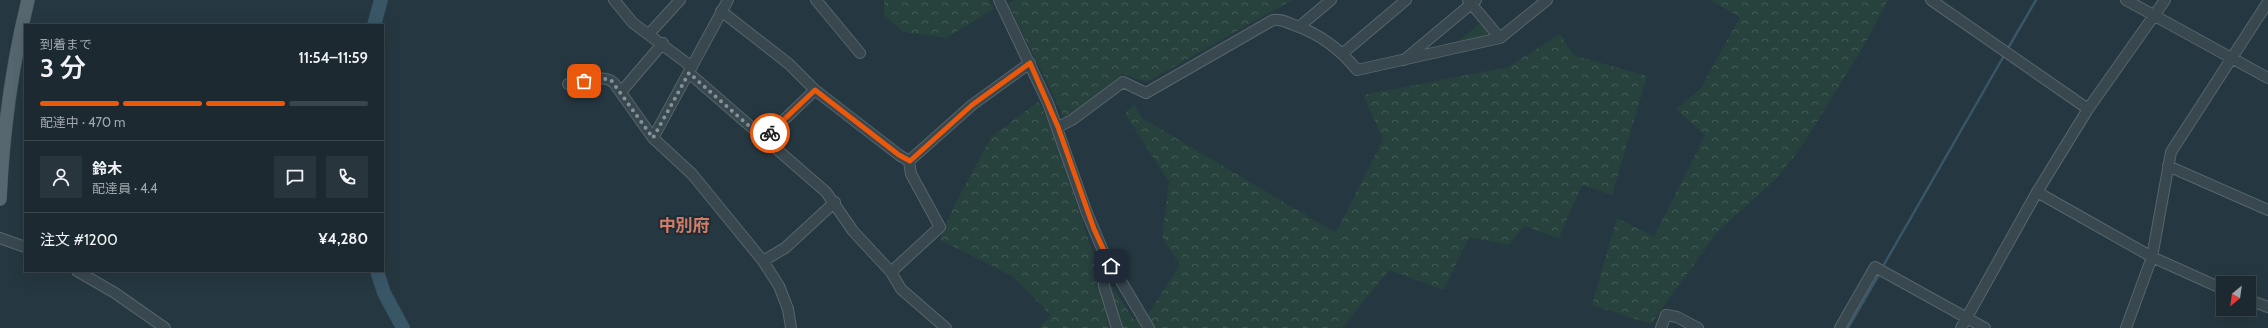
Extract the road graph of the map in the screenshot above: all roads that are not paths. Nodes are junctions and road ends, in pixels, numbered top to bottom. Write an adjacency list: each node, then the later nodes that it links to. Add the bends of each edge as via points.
1 (28, 0): 38 (main road, via 12,82 4,139)
2 (614, 0): 18 (street, via 633,23)
3 (680, 0): 18 (street)
4 (728, 0): 15 (street)
5 (816, 0): 21 (street)
6 (999, 0): 25 (street)
7 (1331, 0): 17 (street)
8 (1406, 0): 22 (street)
9 (1547, 0): 19 (street)
10 (1931, 0): 31 (street)
11 (2126, 0): 16 (street)
12 (2165, 0): 16 (street)
13 (1472, 1): 19 (street); 24 (street)
14 (2268, 2): 23 (street)
15 (721, 11): 26 (street); 29 (street, via 789,64)
16 (2154, 16): 23 (street); 31 (street)
17 (1300, 26): 22 (street, via 1333,44); 32 (street, via 1279,19 1273,20 1146,93 1123,82 1072,120)
18 (649, 34): 20 (street)
19 (1500, 38): 24 (street)
20 (662, 43): 26 (street); 30 (street)
21 (860, 53)
22 (1342, 54): 24 (street, via 1356,70)
23 (2230, 59): 27 (street); 36 (street, via 2171,152)
24 (1402, 61)
25 (1030, 63): 32 (street); 35 (street, via 972,105)
26 (690, 70): 33 (street); 34 (street)
27 (2268, 78)
28 (568, 84): 30 (street, via 598,78 606,79 611,80)
29 (815, 90): 34 (street); 35 (street)
30 (621, 92): 33 (street)
31 (2088, 109): 37 (street)
32 (1058, 127): 45 (street, via 1087,213)
33 (653, 138): 44 (street, via 692,174)
34 (764, 139): 39 (street, via 817,183)
35 (910, 161): 47 (street, via 911,174 940,227)
36 (2168, 166): 40 (street); 43 (street)
37 (2037, 192): 43 (street); 51 (street)
38 (0, 199)
39 (835, 202): 44 (street, via 785,248); 47 (street, via 865,246)
40 (2268, 210)
41 (0, 238): 42 (street)
42 (24, 247)
43 (2152, 257): 48 (street); 62 (street)
44 (763, 260): 53 (street, via 779,286 788,309)
45 (1111, 266): 55 (street, via 1104,279 1104,286); 56 (street)
46 (79, 272): 52 (street, via 116,293)
47 (891, 272): 54 (street, via 901,289)
48 (2216, 286)
49 (2256, 303): 50 (street)
50 (2268, 308)
51 (1967, 318): 59 (street, via 1875,267); 60 (street); 61 (street)
52 (165, 328)
53 (791, 328)
54 (946, 328)
55 (1117, 328)
56 (1149, 328)
57 (1661, 328): 58 (street, via 1666,315 1678,317)
58 (1698, 328)
59 (1840, 328)
60 (1961, 328)
61 (1985, 328)
62 (2126, 328)

